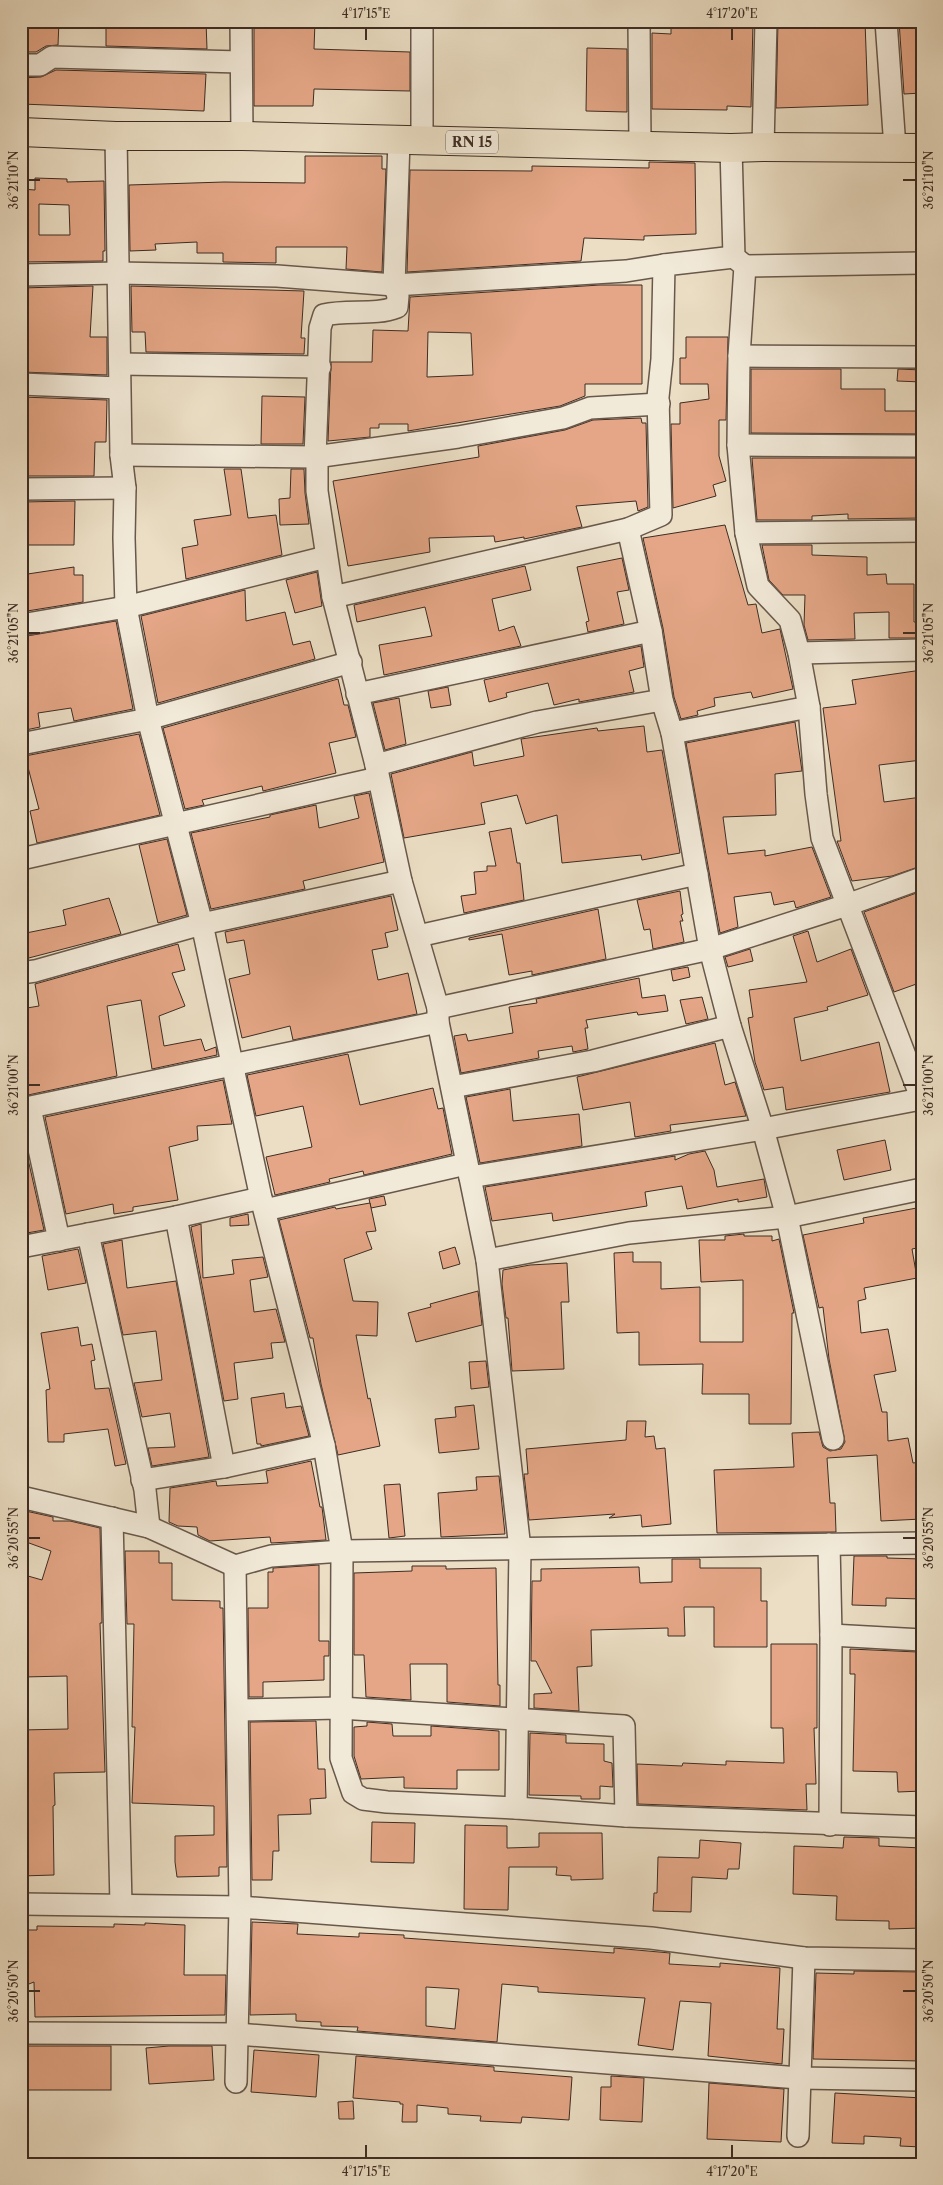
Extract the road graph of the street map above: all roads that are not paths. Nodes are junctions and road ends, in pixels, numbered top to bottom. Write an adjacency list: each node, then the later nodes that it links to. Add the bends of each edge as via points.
1 (241, 21): 6 (street)
2 (422, 21): 11 (street)
3 (639, 21): 12 (street)
4 (766, 21): 13 (street)
5 (886, 21): 15 (street)
6 (240, 62): 7 (street, via 52,57 40,65); 10 (street)
7 (21, 65)
8 (21, 132): 9 (main road, RN 15)
9 (116, 136): 10 (main road, RN 15); 20 (street)
10 (242, 136): 11 (main road, RN 15)
11 (411, 141): 12 (main road, RN 15); 22 (street)
12 (640, 145): 14 (main road, RN 15)
13 (762, 147): 14 (main road, RN 15); 15 (main road, RN 15)
14 (732, 148): 17 (street)
15 (895, 148): 16 (main road, RN 15)
16 (922, 148)
17 (740, 261): 18 (street); 19 (street); 23 (street)
18 (922, 263)
19 (664, 265): 22 (street, via 626,271); 29 (street)
20 (117, 273): 21 (street); 22 (street, via 277,276); 25 (street)
21 (21, 275)
22 (394, 285): 26 (street, via 397,307 386,311 324,315 320,328)
23 (739, 356): 24 (street); 30 (street)
24 (922, 357)
25 (120, 364): 26 (street); 28 (street)
26 (320, 367): 33 (street)
27 (21, 384): 28 (street)
28 (119, 388): 32 (street)
29 (659, 404): 33 (street, via 590,408 563,418 458,437); 36 (street, via 661,516)
30 (738, 445): 31 (street); 38 (street)
31 (922, 446)
32 (121, 455): 33 (street); 34 (street)
33 (315, 457): 39 (street)
34 (125, 488): 35 (street); 41 (street)
35 (21, 489)
36 (628, 528): 40 (street); 43 (street)
37 (922, 531): 38 (street)
38 (746, 533): 45 (street, via 758,586 790,620)
39 (326, 556): 40 (street); 41 (street)
40 (333, 597): 46 (street)
41 (126, 607): 42 (street); 50 (street)
42 (21, 625)
43 (651, 630): 47 (street); 48 (street)
44 (922, 650): 45 (street)
45 (799, 653): 49 (street)
46 (350, 662): 47 (street); 50 (street)
47 (357, 694): 53 (street)
48 (662, 700): 51 (street); 53 (street, via 537,722)
49 (809, 708): 51 (street); 59 (street, via 822,838)
50 (148, 719): 52 (street); 54 (street)
51 (672, 732): 56 (street)
52 (21, 744)
53 (377, 772): 54 (street); 58 (street)
54 (174, 824): 55 (street); 60 (street)
55 (21, 859)
56 (698, 874): 61 (street); 62 (street)
57 (922, 878): 59 (street)
58 (401, 881): 60 (street); 61 (street)
59 (847, 905): 62 (street); 68 (street)
60 (202, 924): 63 (street); 66 (street)
61 (418, 936): 64 (street)
62 (710, 949): 64 (street); 65 (street)
63 (21, 973)
64 (438, 1015): 66 (street); 67 (street)
65 (730, 1026): 67 (street, via 593,1061); 70 (street)
66 (232, 1066): 69 (street); 73 (street)
67 (452, 1087): 71 (street)
68 (922, 1099): 70 (street)
69 (26, 1109): 77 (street)
70 (763, 1129): 71 (street); 75 (street)
71 (468, 1171): 73 (street); 79 (street)
72 (922, 1189): 75 (street)
73 (263, 1204): 74 (street); 81 (street)
74 (176, 1217): 76 (street); 82 (street)
75 (787, 1217): 79 (street, via 629,1234); 80 (street)
76 (88, 1234): 77 (street); 83 (street)
77 (60, 1240): 78 (street)
78 (21, 1247)
79 (487, 1260): 89 (street)
80 (834, 1439)
81 (324, 1445): 82 (street); 90 (street)
82 (224, 1467): 83 (street)
83 (142, 1480): 86 (street)
84 (21, 1497): 85 (street)
85 (112, 1518): 86 (street); 102 (street)
86 (149, 1527): 91 (street)
87 (922, 1542): 88 (street)
88 (829, 1544): 89 (street); 92 (street)
89 (520, 1549): 90 (street); 96 (street)
90 (342, 1551): 91 (street, via 271,1556); 94 (street)
91 (235, 1566): 95 (street)
92 (831, 1635): 93 (street); 99 (street)
93 (922, 1640)
94 (340, 1708): 95 (street); 96 (street); 97 (street, via 341,1758 353,1793 363,1799)
95 (238, 1710): 103 (street)
96 (517, 1718): 97 (street); 98 (street, via 624,1726)
97 (516, 1808): 98 (street)
98 (626, 1816): 99 (street)
99 (830, 1825): 100 (street)
100 (922, 1827)
101 (21, 1904): 102 (street)
102 (121, 1906): 103 (street)
103 (240, 1907): 104 (street, via 650,1938); 107 (street)
104 (804, 1958): 105 (street); 108 (street)
105 (922, 1960)
106 (21, 2033): 107 (street)
107 (237, 2034): 108 (street); 110 (street)
108 (800, 2078): 109 (street); 111 (street)
109 (922, 2080)
110 (236, 2082)
111 (798, 2136)

